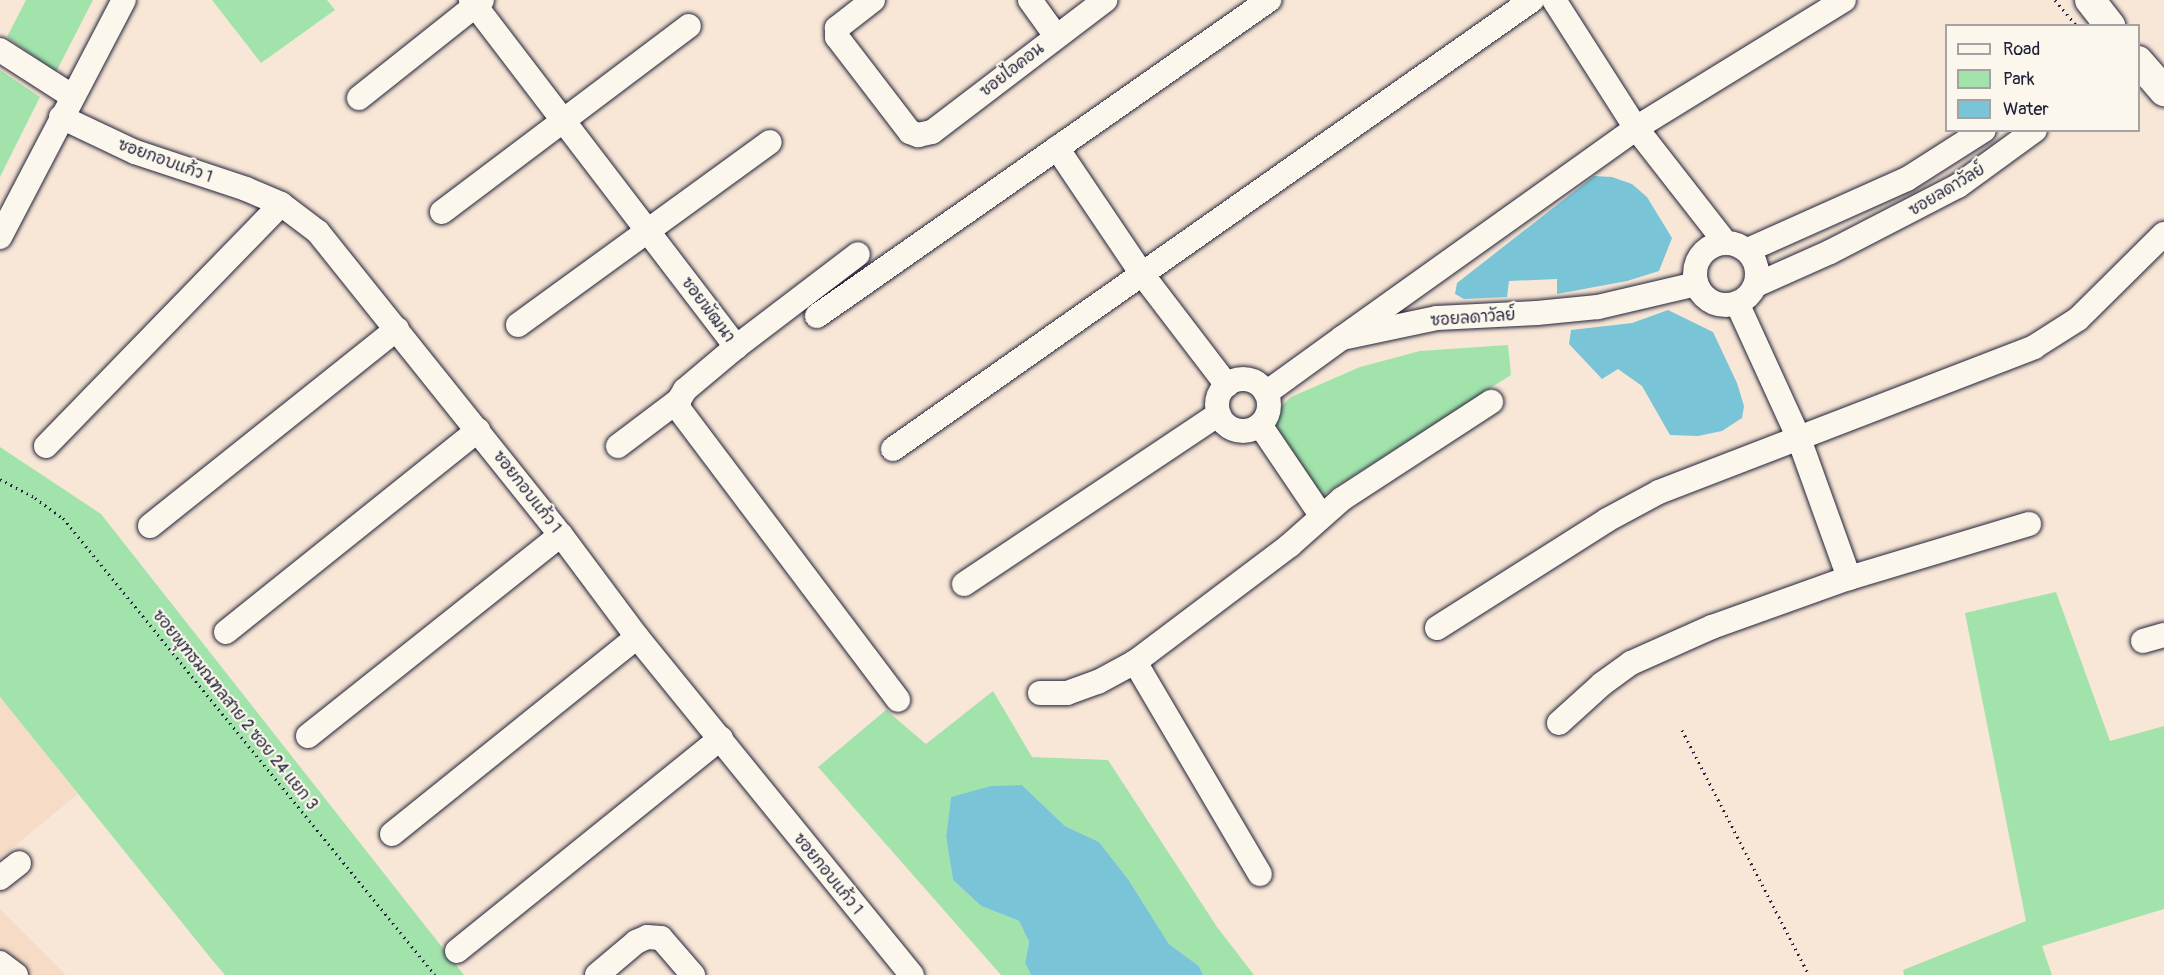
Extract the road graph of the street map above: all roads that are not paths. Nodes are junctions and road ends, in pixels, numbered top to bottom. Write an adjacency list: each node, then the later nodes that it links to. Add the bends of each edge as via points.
1 (124, 0): 16 (street)
2 (873, 0): 11 (street, ซอยไอคอน, via 837,28 837,37 910,132 918,135 932,132)
3 (1030, 0): 11 (street)
4 (1105, 0): 11 (street, ซอยไอคอน)
5 (1269, 0): 22 (street)
6 (1533, 0): 30 (street)
7 (1554, 0): 18 (street)
8 (1844, 0): 18 (street)
9 (476, 2): 15 (street); 17 (street, ซอยพัฒนา)
10 (689, 26): 17 (street)
11 (1056, 36)
12 (0, 50): 16 (street, ซอยกอบแก้ว 1)
13 (2140, 65): 14 (main road)
14 (2164, 91)
15 (359, 98)
16 (67, 107): 23 (street, ซอยกอบแก้ว 1, via 135,152); 27 (street)
17 (564, 122): 24 (street); 25 (street, ซอยพัฒนา)
18 (1636, 128): 28 (street); 37 (street)
19 (1981, 132): 28 (street, ซอยลดาวัลย์, via 1907,179)
20 (2032, 132): 32 (street, ซอยลดาวัลย์, via 1958,186 1810,262)
21 (770, 142): 25 (street)
22 (1057, 148): 30 (street); 34 (street)
23 (282, 204): 36 (street, ซอยกอบแก้ว 1, via 318,232); 47 (street)
24 (442, 212)
25 (648, 232): 35 (street); 38 (street, ซอยพัฒนา)
26 (2164, 234): 46 (street, via 2078,319 2034,347)
27 (0, 237)
28 (1737, 246): 31 (street, ซอยลดาวัลย์, via 1705,250 1697,260); 32 (street, via 1755,260)
29 (858, 254): 38 (street)
30 (1142, 274): 39 (street); 49 (street)
31 (1696, 284): 33 (street, via 1702,295 1713,302); 37 (street, ซอยลดาวัลย์, via 1598,307 1437,318)
32 (1755, 285): 33 (street, ซอยลดาวัลย์)
33 (1737, 303): 46 (street)
34 (817, 316)
35 (518, 325)
36 (397, 329): 45 (street, ซอยกอบแก้ว 1); 52 (street)
37 (1342, 338): 40 (street, ซอยลดาวัลย์)
38 (736, 347): 41 (street, ซอยพัฒนา, via 685,390)
39 (1227, 385): 40 (street, via 1244,379 1254,381); 43 (street, via 1220,395)
40 (1266, 393): 44 (street, via 1269,406)
41 (679, 400): 48 (street, ซอยพัฒนา); 61 (street, via 679,409)
42 (1491, 402): 50 (street)
43 (1219, 414): 44 (street, via 1223,422 1239,431); 55 (street)
44 (1260, 425): 50 (street)
45 (478, 430): 53 (street, ซอยกอบแก้ว 1); 57 (street)
46 (1798, 436): 54 (street); 56 (street, via 1659,492 1606,520)
47 (46, 446)
48 (618, 446)
49 (893, 449)
50 (1321, 515): 59 (street, via 1290,545)
51 (2029, 524): 54 (street)
52 (150, 526)
53 (561, 535): 58 (street, ซอยกอบแก้ว 1); 63 (street)
54 (1849, 578): 62 (street, via 1712,627 1631,663)
55 (964, 584)
56 (1437, 628)
57 (226, 632)
58 (637, 637): 64 (street, ซอยกอบแก้ว 1); 65 (street)
59 (1135, 662): 60 (street, via 1067,693); 67 (street)
60 (1040, 693)
61 (898, 700)
62 (1559, 723)
63 (308, 736)
64 (721, 738): 69 (street); 74 (street, ซอยกอบแก้ว 1)
65 (392, 834)
66 (19, 863): 68 (street)
67 (1260, 874)
68 (0, 878)
69 (457, 951)
70 (0, 963): 71 (street)
71 (16, 975)
72 (597, 975): 73 (street, via 647,937 660,938)
73 (693, 975)
74 (912, 975)

